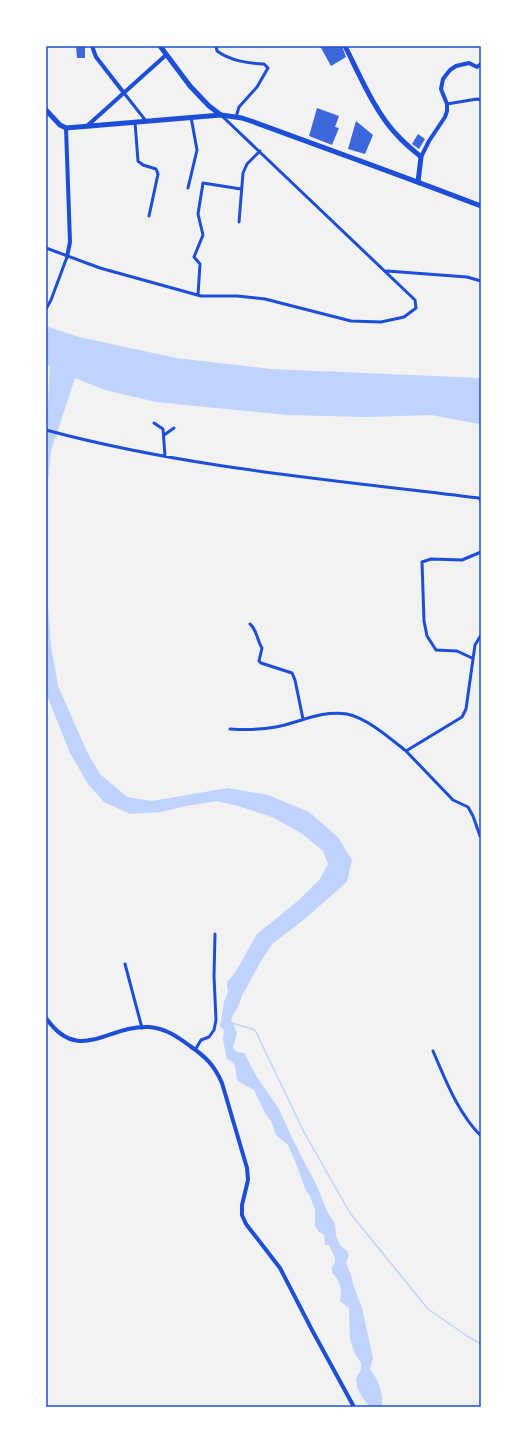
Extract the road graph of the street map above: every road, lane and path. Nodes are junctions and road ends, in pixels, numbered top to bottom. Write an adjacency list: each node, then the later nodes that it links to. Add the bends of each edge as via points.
1 (92, 46): 7 (street, via 96,57)
2 (160, 46): 5 (main road)
3 (216, 46): 13 (street, via 217,51 225,56 246,63 264,64 268,68 257,87 239,106)
4 (345, 46): 19 (main road, via 388,124 397,136)
5 (166, 55): 7 (street); 11 (main road, via 190,86)
6 (481, 64): 9 (street, via 477,67 469,63 450,70 443,79 441,89)
7 (124, 93): 14 (street); 16 (street)
8 (481, 100): 9 (street)
9 (447, 104): 19 (street, via 445,117)
10 (46, 110): 17 (main road)
11 (221, 115): 12 (main road); 13 (main road); 18 (street)
12 (191, 117): 14 (main road); 21 (street, via 197,150)
13 (236, 117): 20 (main road)
14 (146, 121): 15 (main road)
15 (136, 122): 16 (main road); 24 (street, via 138,161 143,166 156,169 158,174)
16 (87, 126): 17 (main road)
17 (66, 128): 27 (street, via 70,242)
18 (260, 151): 22 (street, via 247,164); 28 (street)
19 (421, 157): 20 (main road)
20 (418, 182): 23 (main road)
21 (188, 188)
22 (241, 189): 25 (street); 30 (street, via 203,183 198,214 203,235 194,257 200,264)
23 (481, 206)
24 (149, 216)
25 (239, 222)
26 (46, 248): 27 (street)
27 (67, 257): 30 (street); 31 (street)
28 (387, 272): 29 (street); 30 (street, via 415,300 416,308 404,317 381,322 351,321 265,299)
29 (481, 280)
30 (198, 294)
31 (46, 309)
32 (154, 423): 35 (street, via 163,429)
33 (174, 428): 35 (street)
34 (46, 430): 36 (street)
35 (164, 435): 36 (street)
36 (165, 456): 37 (street, via 231,468 479,498)
37 (481, 501)
38 (481, 552): 41 (street, via 462,560 432,559 422,562 427,636 436,650 457,651)
39 (250, 624): 42 (street, via 255,628 257,640 262,648 259,661 261,664 292,673)
40 (481, 635): 41 (street)
41 (472, 658): 44 (street, via 466,709 462,717)
42 (303, 720): 43 (street, via 250,731); 44 (street, via 327,713 348,715 375,727)
43 (230, 729)
44 (406, 751): 45 (street, via 453,800 468,807)
45 (480, 836)
46 (215, 934): 50 (street, via 216,1020 214,1030 209,1037 201,1040)
47 (125, 964): 49 (street)
48 (46, 1018): 49 (street, via 52,1027 76,1041 89,1041)
49 (142, 1028): 50 (street, via 165,1031 180,1038)
50 (195, 1050): 53 (street, via 216,1069 222,1082 247,1168 248,1180 242,1205 242,1215 246,1224 280,1268)
51 (433, 1051): 52 (street, via 448,1087 466,1119)
52 (481, 1136)
53 (354, 1407)

